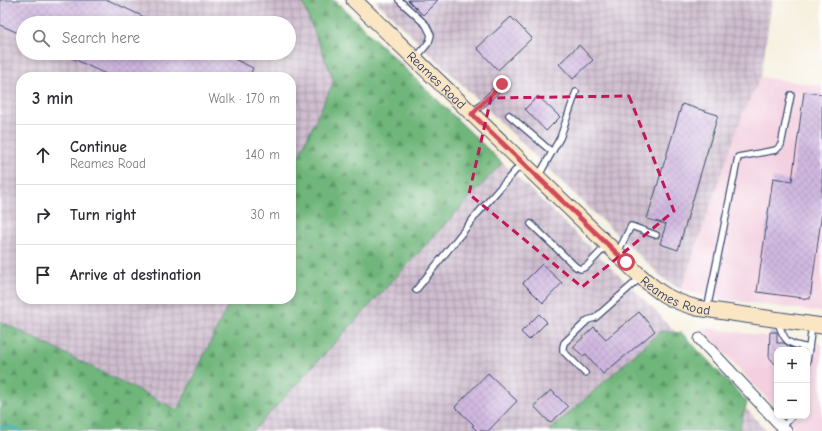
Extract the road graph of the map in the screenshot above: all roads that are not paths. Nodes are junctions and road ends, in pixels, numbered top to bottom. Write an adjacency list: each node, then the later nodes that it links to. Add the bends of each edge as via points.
1 (399, 0): 3 (lane, via 426,25 431,35 429,42)
2 (360, 2): 3 (main road, Reames Road)
3 (415, 59): 7 (main road, Reames Road)
4 (502, 84): 7 (lane)
5 (576, 92): 9 (lane, via 560,138)
6 (792, 95): 17 (lane, via 781,145 776,150 738,156)
7 (472, 114): 10 (main road, Reames Road)
8 (510, 115): 9 (lane)
9 (552, 152): 11 (lane)
10 (523, 163): 11 (main road, Reames Road); 16 (lane, via 478,213)
11 (538, 177): 14 (main road, Reames Road)
12 (531, 224): 14 (lane, via 581,269)
13 (656, 235): 14 (lane, via 631,226)
14 (612, 249): 15 (main road, Reames Road)
15 (641, 277): 17 (main road, Reames Road, via 663,295 678,303); 23 (lane, via 595,318 588,320 564,344 563,351)
16 (416, 290)
17 (707, 310): 18 (main road, Reames Road)
18 (777, 320): 19 (main road, Reames Road); 21 (lane, via 783,338 794,345)
19 (817, 325): 22 (lane)
20 (700, 339): 25 (street)
21 (804, 347)
22 (809, 347)
23 (585, 373)
24 (790, 419): 25 (lane)
25 (785, 429)

